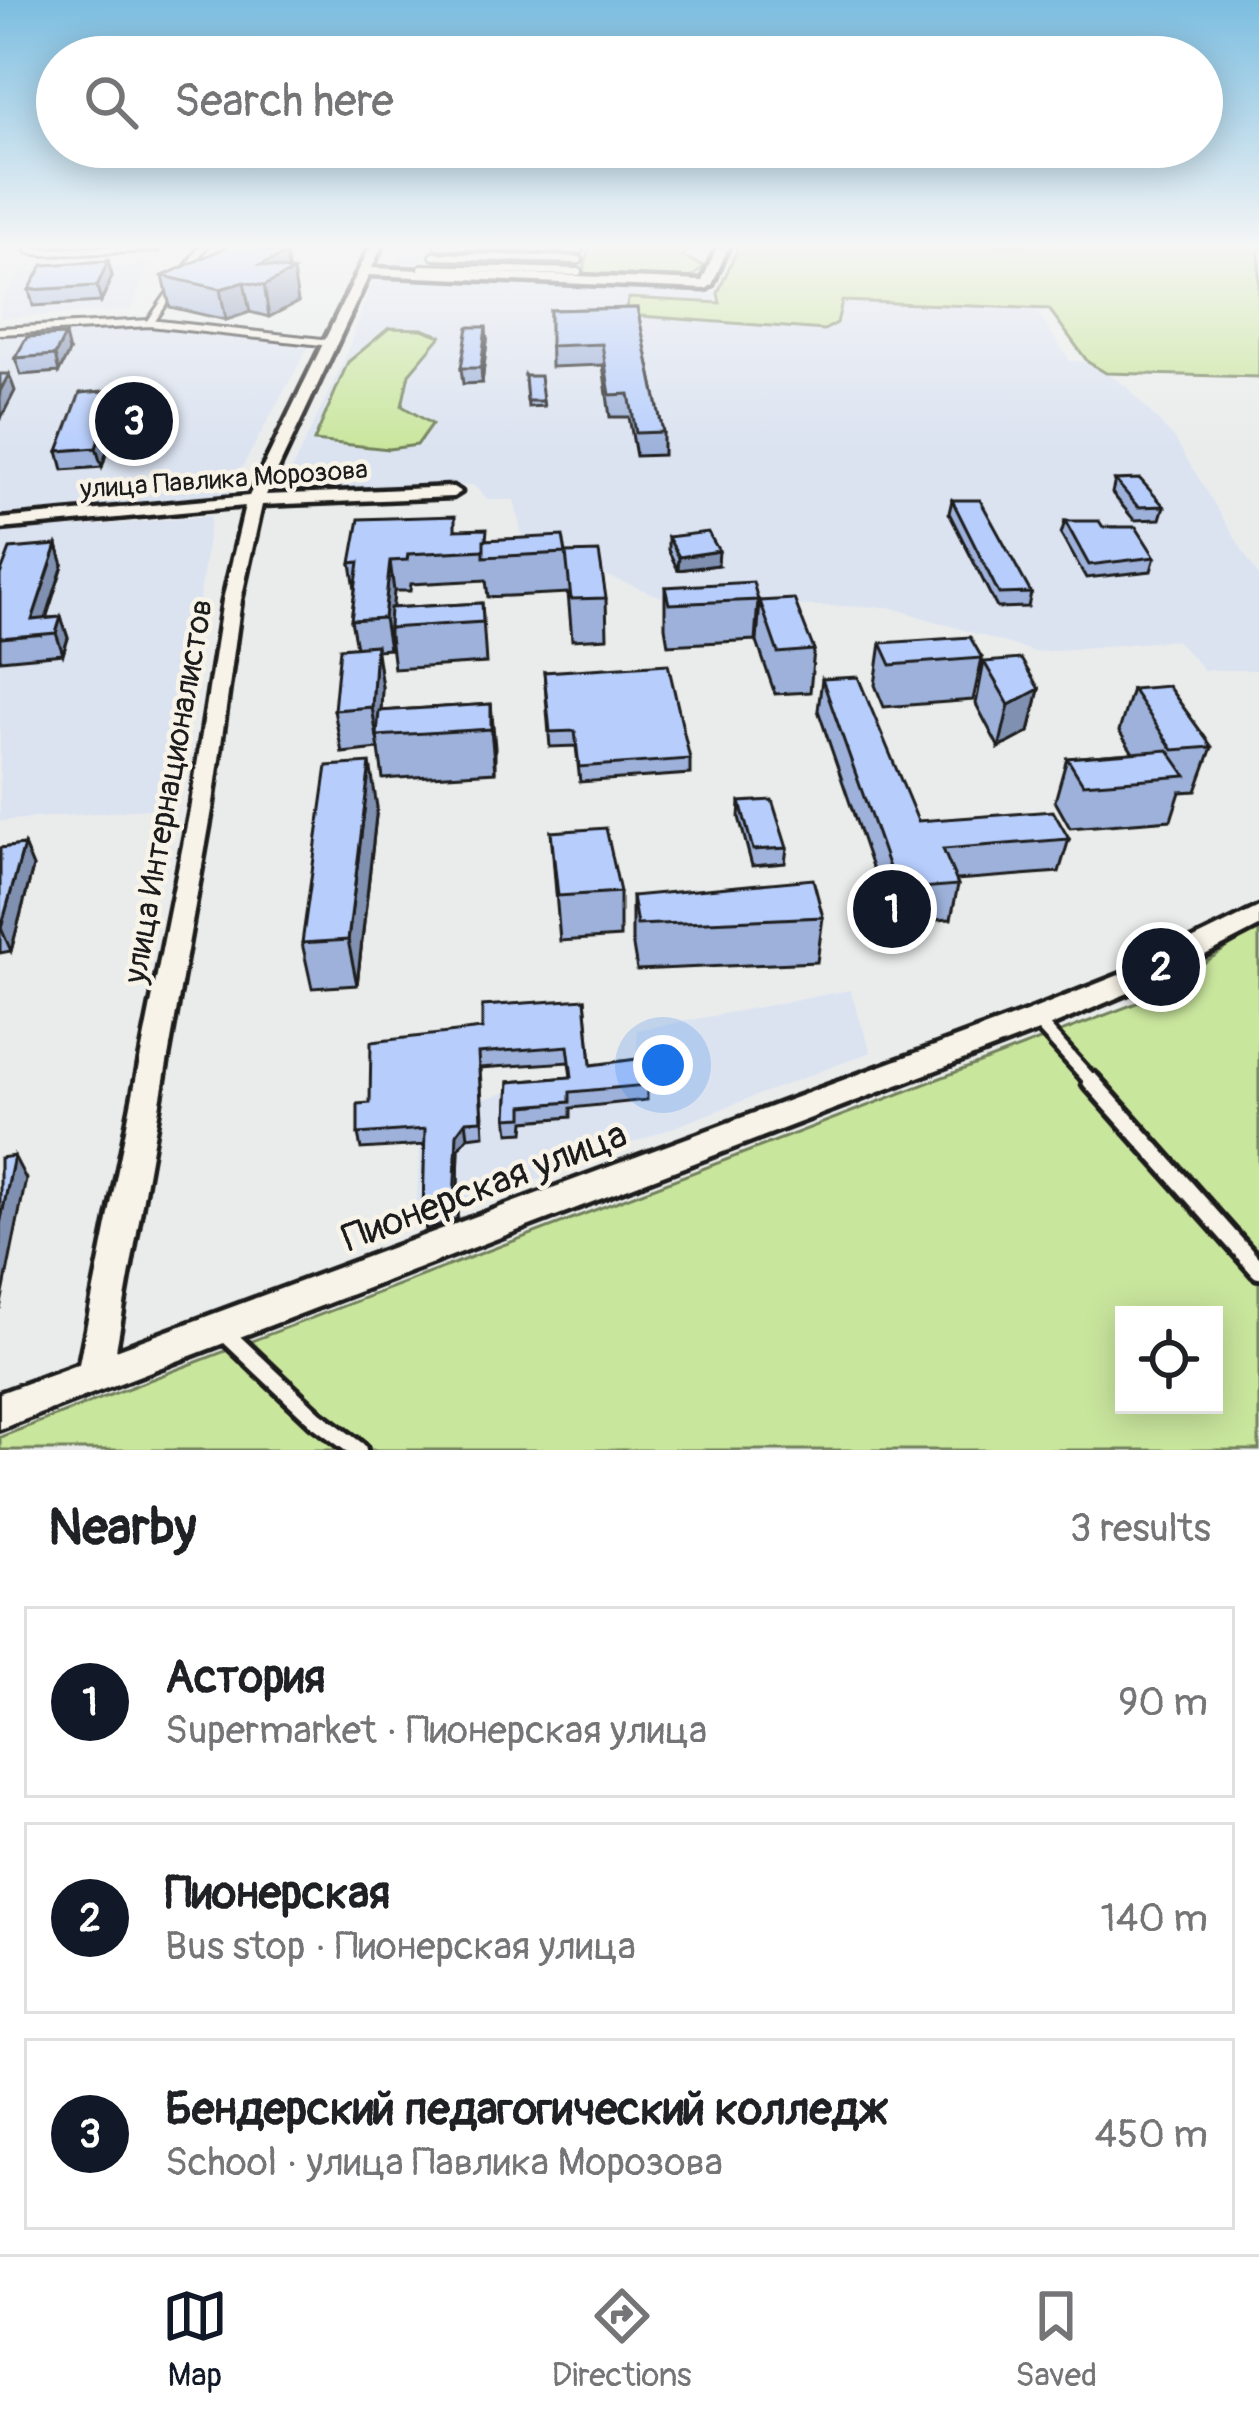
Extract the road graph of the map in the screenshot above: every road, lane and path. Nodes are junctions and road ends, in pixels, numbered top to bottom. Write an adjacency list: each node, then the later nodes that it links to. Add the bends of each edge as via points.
1 (157, 313): 3 (lane)
2 (345, 313): 5 (street, улица Интернационалистов)
3 (150, 323): 4 (lane); 5 (lane)
4 (0, 331)
5 (331, 343): 7 (street, улица Интернационалистов)
6 (453, 492): 7 (street, улица Павлика Морозова)
7 (255, 500): 8 (street, улица Павлика Морозова); 13 (street, улица Интернационалистов)
8 (0, 524)
9 (1259, 916): 10 (street, Пионерская улица)
10 (1036, 1020): 11 (lane); 12 (street, Пионерская улица)
11 (1259, 1270)
12 (222, 1330): 13 (street, Пионерская улица); 15 (lane)
13 (95, 1371): 14 (street, Пионерская улица)
14 (0, 1411)
15 (358, 1450)

